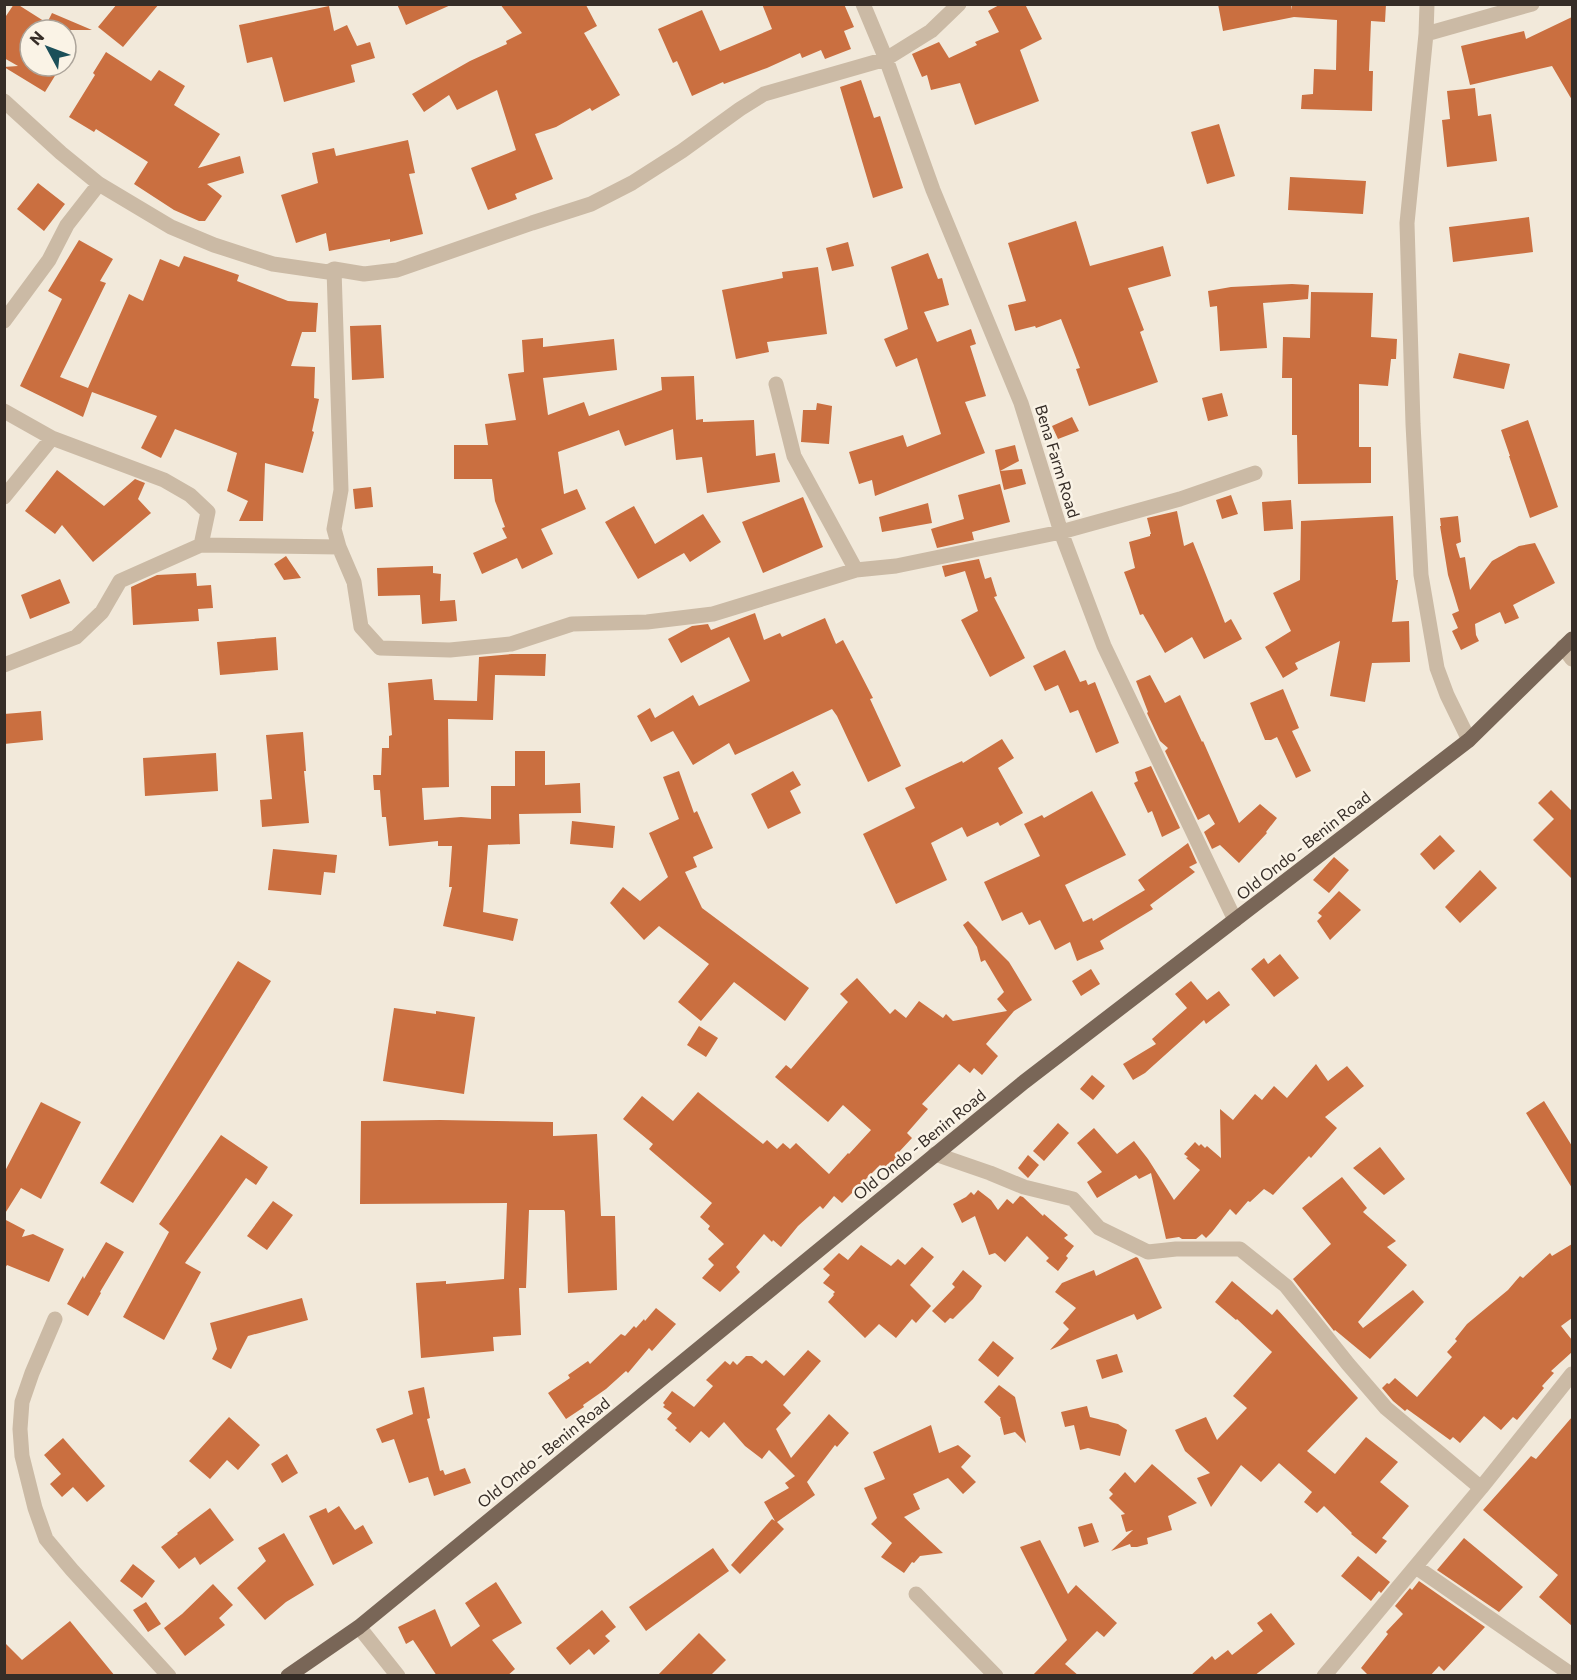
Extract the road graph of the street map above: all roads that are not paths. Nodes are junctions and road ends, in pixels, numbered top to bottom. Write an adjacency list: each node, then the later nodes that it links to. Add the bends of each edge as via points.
1 (863, 4): 6 (street, Bena Farm Road)
2 (959, 4): 6 (street, via 931,31)
3 (1427, 4): 5 (street)
4 (1532, 4): 5 (street)
5 (1426, 34): 22 (street, via 1407,223 1421,575 1437,668)
6 (886, 59): 9 (street, via 764,94 632,183 591,204 397,270 364,274); 16 (street, Bena Farm Road, via 933,190 1021,403)
7 (4, 101): 8 (street)
8 (99, 184): 9 (street, via 171,227 214,245 273,264 328,272); 10 (street)
9 (334, 269): 18 (street, via 341,490 334,529)
10 (4, 321)
11 (776, 384): 19 (street, via 794,456)
12 (4, 411): 13 (street)
13 (52, 438): 15 (street); 17 (street, via 164,480 190,495 208,512)
14 (1256, 473): 16 (street)
15 (4, 497)
16 (1061, 532): 19 (street, via 896,566); 23 (street, Bena Farm Road, via 1104,646)
17 (201, 545): 18 (street); 21 (street, via 120,581 102,612 76,637)
18 (339, 546): 19 (street, via 354,582 361,627 380,648 450,650 511,644 572,624 647,622 714,614)
19 (856, 570)
20 (1569, 648): 22 (main road, Old Ondo - Benin Road)
21 (4, 664)
22 (1469, 741): 23 (main road, Old Ondo - Benin Road)
23 (1235, 920): 24 (main road, Old Ondo - Benin Road)
24 (935, 1154): 27 (street, via 1024,1187 1073,1199 1099,1228 1148,1252 1240,1249 1286,1286 1386,1408); 30 (main road, Old Ondo - Benin Road)
25 (56, 1319): 32 (street, via 22,1402 22,1456 35,1508 46,1539)
26 (1572, 1374): 27 (street)
27 (1481, 1488): 28 (street)
28 (1416, 1567): 31 (street); 36 (street)
29 (916, 1594): 35 (street)
30 (359, 1627): 33 (main road, Old Ondo - Benin Road); 34 (street)
31 (1572, 1675)
32 (169, 1676)
33 (288, 1676)
34 (398, 1676)
35 (996, 1676)
36 (1324, 1676)

